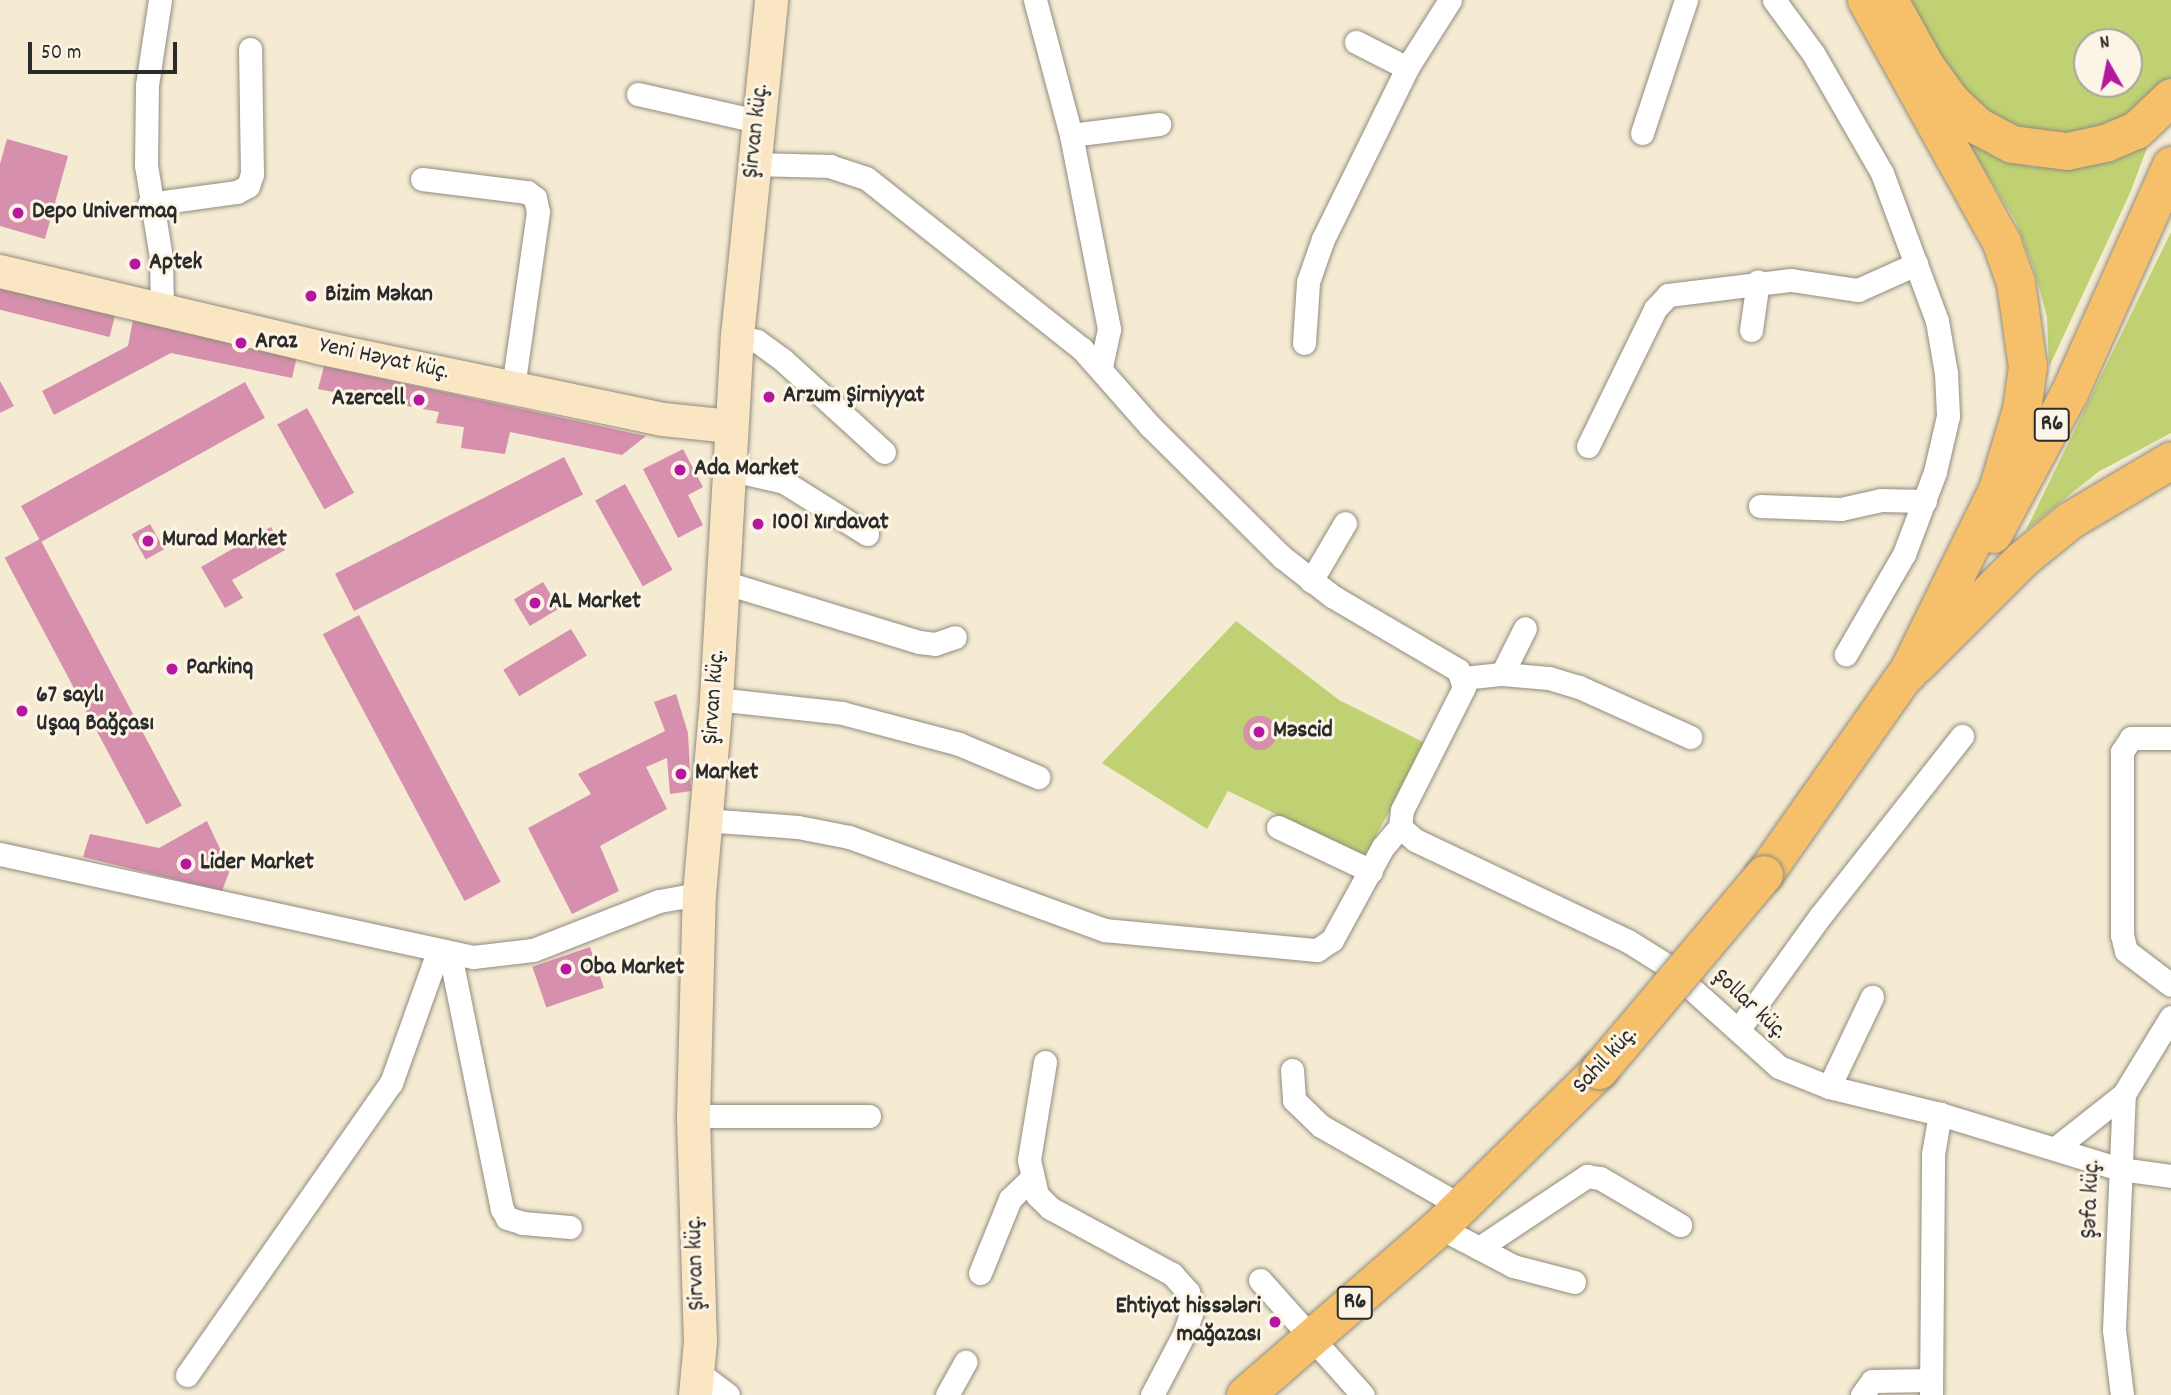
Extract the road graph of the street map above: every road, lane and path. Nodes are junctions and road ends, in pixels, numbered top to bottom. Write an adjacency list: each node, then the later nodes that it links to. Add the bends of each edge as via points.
1 (160, 0): 21 (street, via 147,85)
2 (771, 0): 14 (street, Şirvan küç.)
3 (1035, 0): 17 (street)
4 (1450, 0): 11 (street)
5 (1686, 0): 16 (street)
6 (1774, 0): 22 (street, via 1813,53 1862,135)
7 (1867, 0): 45 (highway, via 2002,243 2016,283 2028,367 2022,410 1998,490)
8 (1889, 0): 13 (main road, via 1951,101 1978,126 2012,144 2067,150 2105,143 2136,130)
9 (1356, 42): 11 (street)
10 (250, 49): 21 (street, via 252,174 248,186 237,192)
11 (1408, 68): 28 (street, via 1323,239 1308,282)
12 (638, 94): 14 (street)
13 (2171, 97)
14 (757, 121): 18 (street, Şirvan küç.)
15 (1159, 124): 17 (street)
16 (1642, 133)
17 (1071, 135): 29 (street, via 1109,329)
18 (753, 164): 27 (street, Şirvan küç.); 29 (street, via 830,166 866,178)
19 (2171, 165): 45 (main road, R6, via 2026,476)
20 (422, 179): 30 (street, via 527,192 535,198 538,212)
21 (149, 204): 25 (street, via 161,258)
22 (1916, 264): 24 (street, via 1858,290 1791,280); 36 (street, via 1941,340 1948,416)
23 (0, 271): 25 (street, Yeni Həyat küç.)
24 (1758, 281): 26 (street); 32 (street, via 1668,295 1656,309)
25 (162, 307): 30 (street, Yeni Həyat küç., via 318,347)
26 (1751, 330)
27 (737, 336): 31 (street, Şirvan küç.); 33 (street, via 757,341 782,359)
28 (1304, 343)
29 (1101, 368): 40 (street, via 1150,426)
30 (513, 387): 31 (street, Yeni Həyat küç., via 663,419)
31 (730, 426): 35 (street, Şirvan küç.)
32 (1588, 446)
33 (884, 452)
34 (2171, 460): 45 (main road, via 2115,490 2022,559)
35 (728, 469): 39 (street, via 783,482); 41 (street, Şirvan küç.)
36 (1925, 501): 37 (street, via 1881,500 1841,509); 44 (street, via 1903,554)
37 (1760, 506)
38 (1345, 523): 40 (street)
39 (867, 534)
40 (1311, 581): 47 (street, via 1442,660)
41 (723, 582): 43 (street, via 919,642 935,644); 48 (street, Şirvan küç.)
42 (1525, 628): 46 (street)
43 (955, 637)
44 (1846, 654)
45 (1908, 673): 75 (main road, Sahil küç. / R6, bridge, via 1763,874 1599,1069)
46 (1502, 674): 47 (street); 50 (street, via 1579,687)
47 (1463, 678): 55 (street, via 1461,698 1402,810)
48 (716, 699): 52 (street, via 842,713 959,744); 53 (street, Şirvan küç.)
49 (1962, 736): 63 (street, via 1821,915)
50 (1690, 737)
51 (2171, 738): 60 (street, via 2131,738 2122,752 2122,935 2126,951)
52 (1038, 777)
53 (705, 820): 57 (street, via 798,827 849,837 1104,930 1303,952 1317,950 1332,940); 58 (street, Şirvan küç.)
54 (1278, 827): 57 (street)
55 (1400, 827): 57 (street); 63 (street, Şollar küç., via 1415,840 1628,941 1663,963)
56 (0, 854): 59 (street)
57 (1371, 871)
58 (699, 894): 59 (street, via 659,901 533,950 494,957); 69 (street, Şirvan küç.)
59 (444, 953): 77 (street, via 502,1209 507,1218 523,1223); 84 (street, via 391,1083)
60 (2171, 985)
61 (1872, 997): 66 (street)
62 (2171, 1017): 67 (street, Şəfa küç.)
63 (1738, 1030): 66 (street, Şollar küç., via 1779,1067)
64 (1045, 1062): 74 (street, via 1029,1160)
65 (1292, 1070): 75 (street, via 1294,1100 1321,1126)
66 (1829, 1087): 68 (street, Şollar küç.)
67 (2124, 1094): 71 (street); 72 (street, Şəfa küç.)
68 (1940, 1114): 71 (street, Şollar küç.); 86 (street, via 1934,1154)
69 (693, 1116): 70 (street); 85 (street, Şirvan küç.)
70 (869, 1116)
71 (2057, 1147): 72 (street, Şollar küç.)
72 (2120, 1169): 73 (street, Şollar küç.); 93 (street, Şəfa küç., via 2114,1330)
73 (2171, 1176)
74 (1031, 1179): 79 (street, via 1010,1199); 90 (street, via 1050,1208 1172,1275 1188,1292 1192,1308 1184,1334)
75 (1450, 1217): 78 (street); 82 (main road, Sahil küç. / R6)
76 (1680, 1225): 78 (street, via 1600,1178 1587,1176)
77 (570, 1227)
78 (1479, 1248): 81 (street, via 1513,1266)
79 (980, 1273)
80 (1260, 1280): 82 (street)
81 (1574, 1282)
82 (1312, 1341): 87 (main road, Sahil küç. / R6); 91 (street)
83 (965, 1362): 89 (street)
84 (187, 1375)
85 (697, 1384): 88 (street)
86 (1931, 1387): 92 (street, via 1872,1381)
87 (1251, 1393)
88 (728, 1395)
89 (947, 1395)
90 (1152, 1395)
91 (1363, 1395)
92 (1862, 1395)
93 (2122, 1395)

